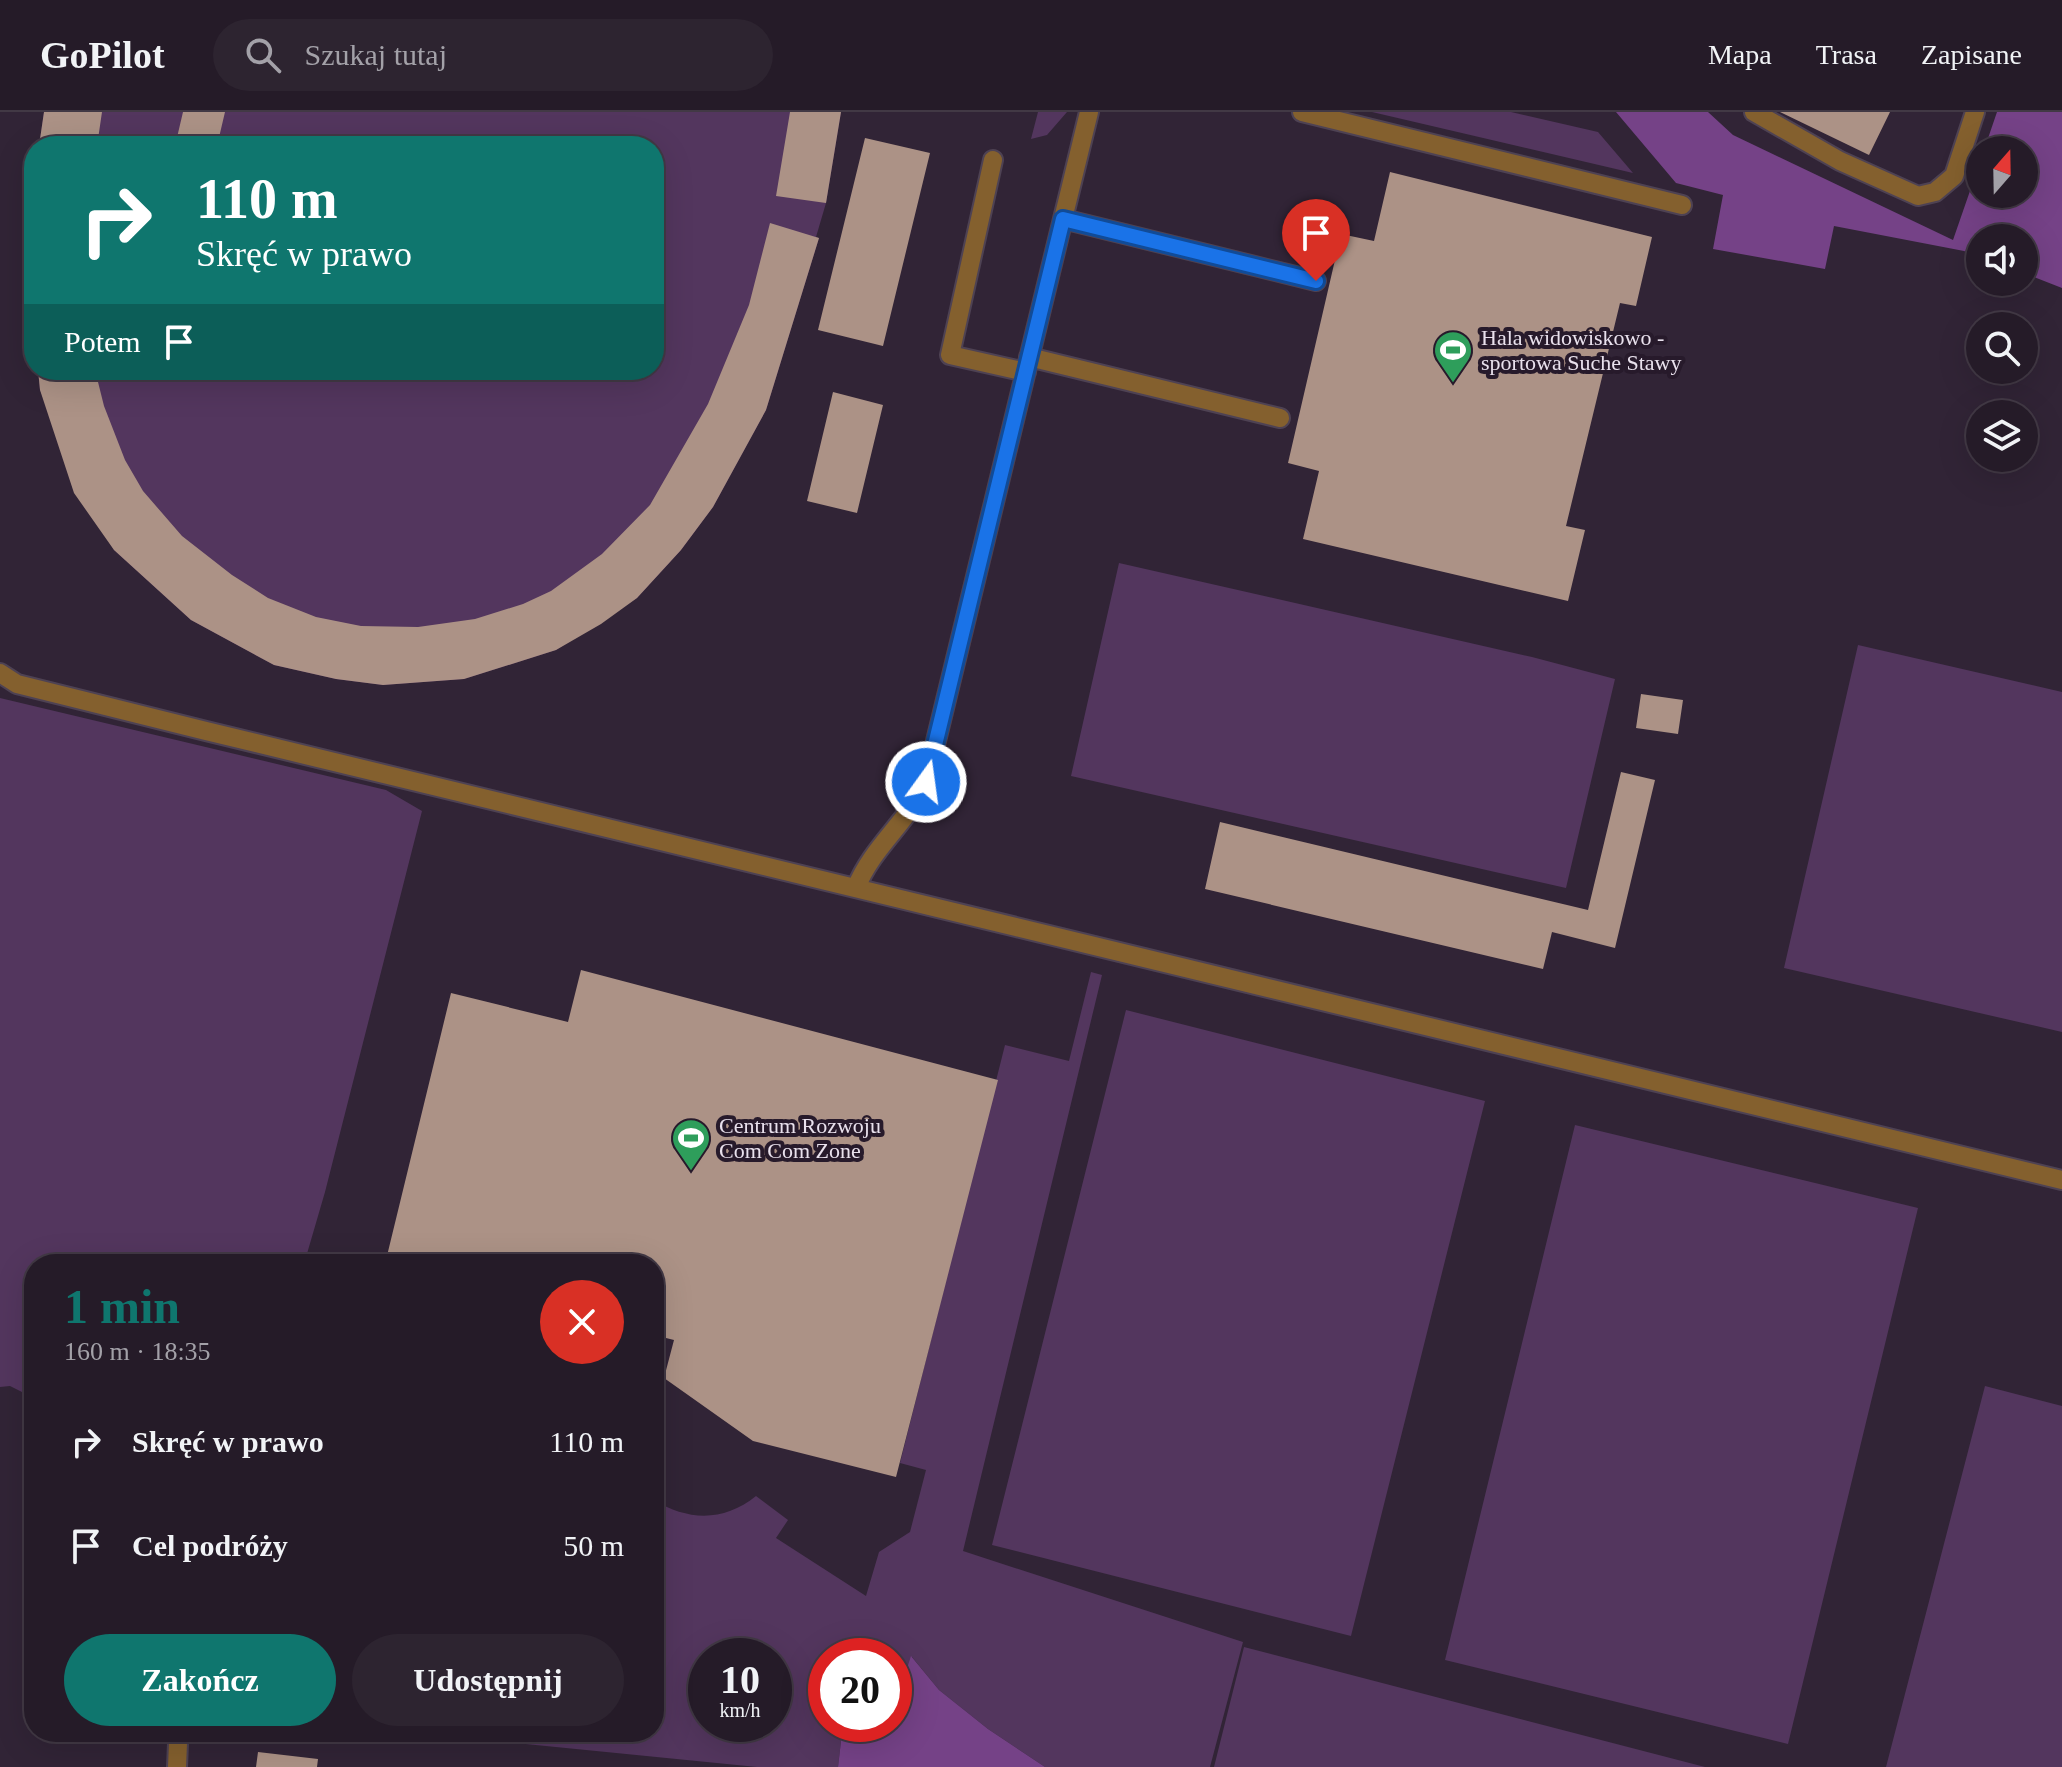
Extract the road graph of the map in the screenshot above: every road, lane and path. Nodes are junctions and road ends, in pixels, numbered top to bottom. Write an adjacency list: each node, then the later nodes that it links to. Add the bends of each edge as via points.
1 (1089, 112): 7 (lane)
2 (1302, 112): 6 (lane)
3 (1754, 112): 4 (lane, via 1840,161 1918,196 1935,192 1954,176)
4 (1975, 112)
5 (993, 160): 9 (lane, via 950,355)
6 (1682, 205)
7 (1063, 219): 8 (lane); 9 (lane)
8 (1316, 281)
9 (1028, 364): 10 (lane); 12 (lane, via 926,782 914,806 868,861)
10 (1280, 418)
11 (0, 673): 12 (lane, via 17,684)
12 (856, 888): 13 (lane)
13 (2062, 1180)
14 (178, 1743): 15 (lane)
15 (177, 1767)

